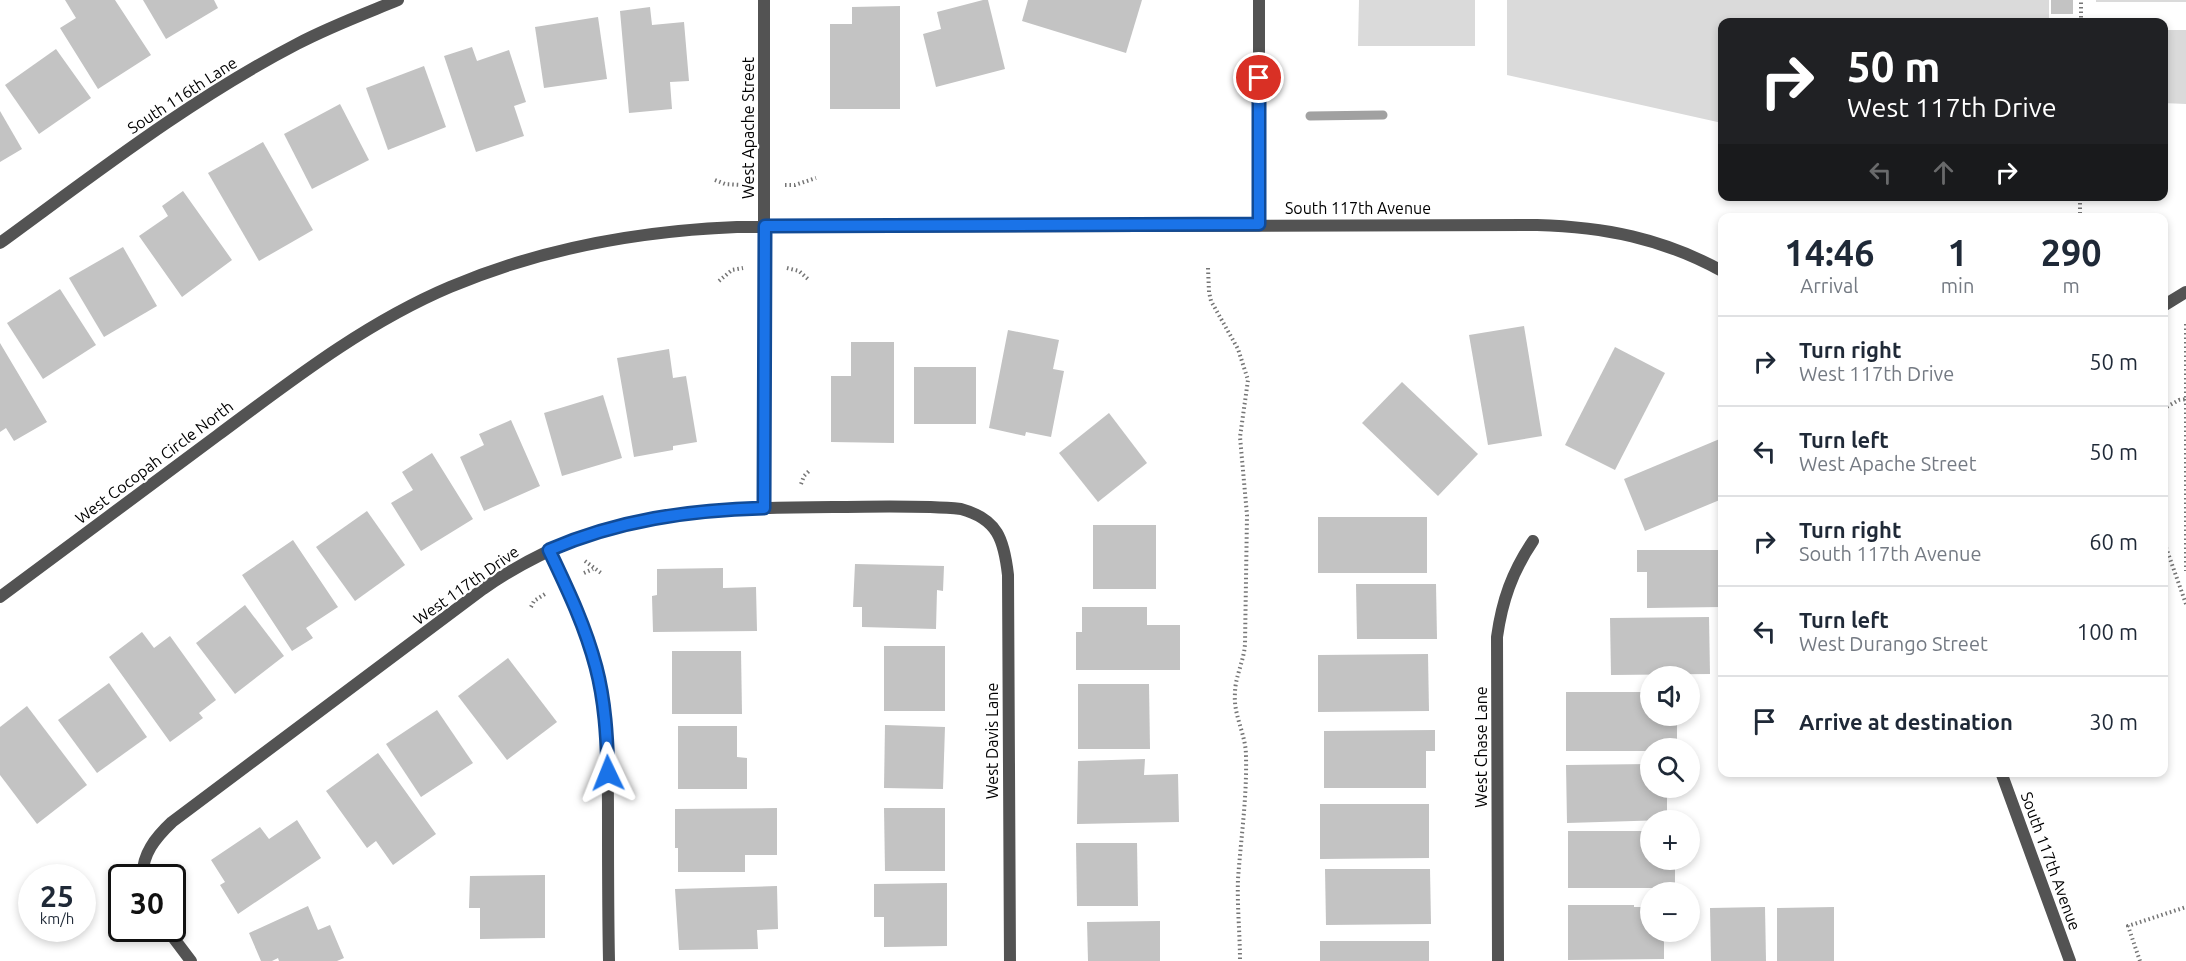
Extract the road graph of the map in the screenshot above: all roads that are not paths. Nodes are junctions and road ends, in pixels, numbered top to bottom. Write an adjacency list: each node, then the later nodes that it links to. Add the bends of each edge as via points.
1 (398, 0): 6 (street, South 116th Lane, via 298,44 185,110)
2 (764, 0): 5 (street, West Apache Street)
3 (1259, 0): 4 (street)
4 (1259, 224): 5 (street, South 117th Avenue); 7 (street, South 117th Avenue, via 1596,228 1652,241)
5 (765, 226): 10 (street, South 117th Avenue, via 664,231 543,254 406,307); 11 (street, West Apache Street)
6 (0, 243)
7 (1718, 269)
8 (2186, 292): 9 (street)
9 (2168, 303)
10 (328, 354): 15 (street, West Cocopah Circle North)
11 (764, 508): 12 (street, West 117th Drive, via 943,507 978,513); 14 (street, West 117th Drive, via 667,514 602,530)
12 (993, 524): 21 (street, West Davis Lane, via 1001,539 1008,575)
13 (1533, 542): 22 (street, West Chase Lane, via 1508,585 1497,637)
14 (549, 550): 17 (street, West 117th Drive, via 483,589 172,822 159,833); 20 (street, via 586,633 602,699 608,773)
15 (0, 597)
16 (2003, 777): 23 (street, South 117th Avenue)
17 (145, 864)
18 (177, 942): 19 (street)
19 (191, 961)
20 (609, 961)
21 (1010, 961)
22 (1498, 961)
23 (2070, 961)

